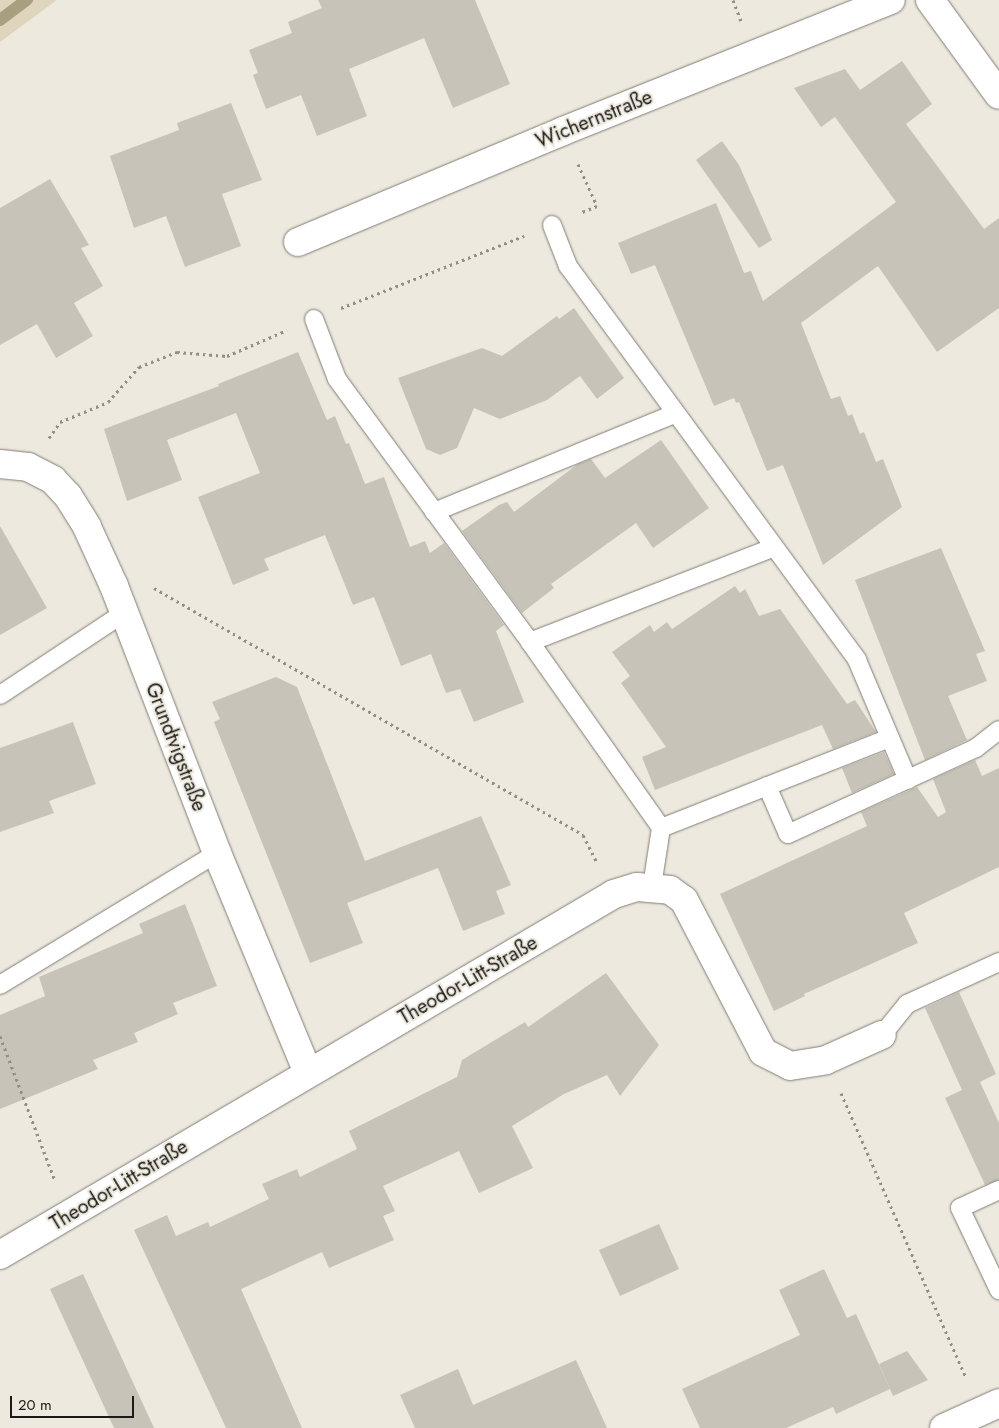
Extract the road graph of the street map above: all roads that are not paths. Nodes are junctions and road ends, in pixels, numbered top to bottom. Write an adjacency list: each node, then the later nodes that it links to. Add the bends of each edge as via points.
1 (891, 0): 5 (street, Wichernstraße, via 572,127)
2 (930, 0): 3 (street)
3 (999, 95)
4 (552, 225): 7 (lane, via 568,266)
5 (298, 242)
6 (314, 319): 9 (lane, via 337,379)
7 (676, 414): 9 (lane); 10 (lane)
8 (0, 464): 11 (street, Grundtvigstraße, via 28,466 53,480 68,496 87,527)
9 (434, 512): 12 (lane)
10 (772, 548): 12 (lane); 15 (lane, via 857,660)
11 (124, 613): 13 (lane); 19 (street, Grundtvigstraße)
12 (530, 642): 18 (lane)
13 (0, 695)
14 (999, 730): 16 (lane, via 976,748)
15 (890, 738): 16 (lane); 17 (lane)
16 (908, 780): 17 (lane, via 788,834)
17 (767, 786): 18 (lane)
18 (661, 828): 20 (lane)
19 (217, 853): 22 (lane); 24 (street, Grundtvigstraße)
20 (652, 886): 23 (street, Theodor-Litt-Straße, via 670,890 684,900 763,1052 790,1066 826,1060); 24 (street, Theodor-Litt-Straße, via 614,894)
21 (999, 962): 23 (lane, via 907,1004)
22 (0, 984)
23 (882, 1035)
24 (308, 1073): 26 (street, Theodor-Litt-Straße)
25 (999, 1190): 27 (lane, via 960,1208)
26 (0, 1255)
27 (999, 1290)
28 (990, 1407): 29 (street)
29 (944, 1428)

